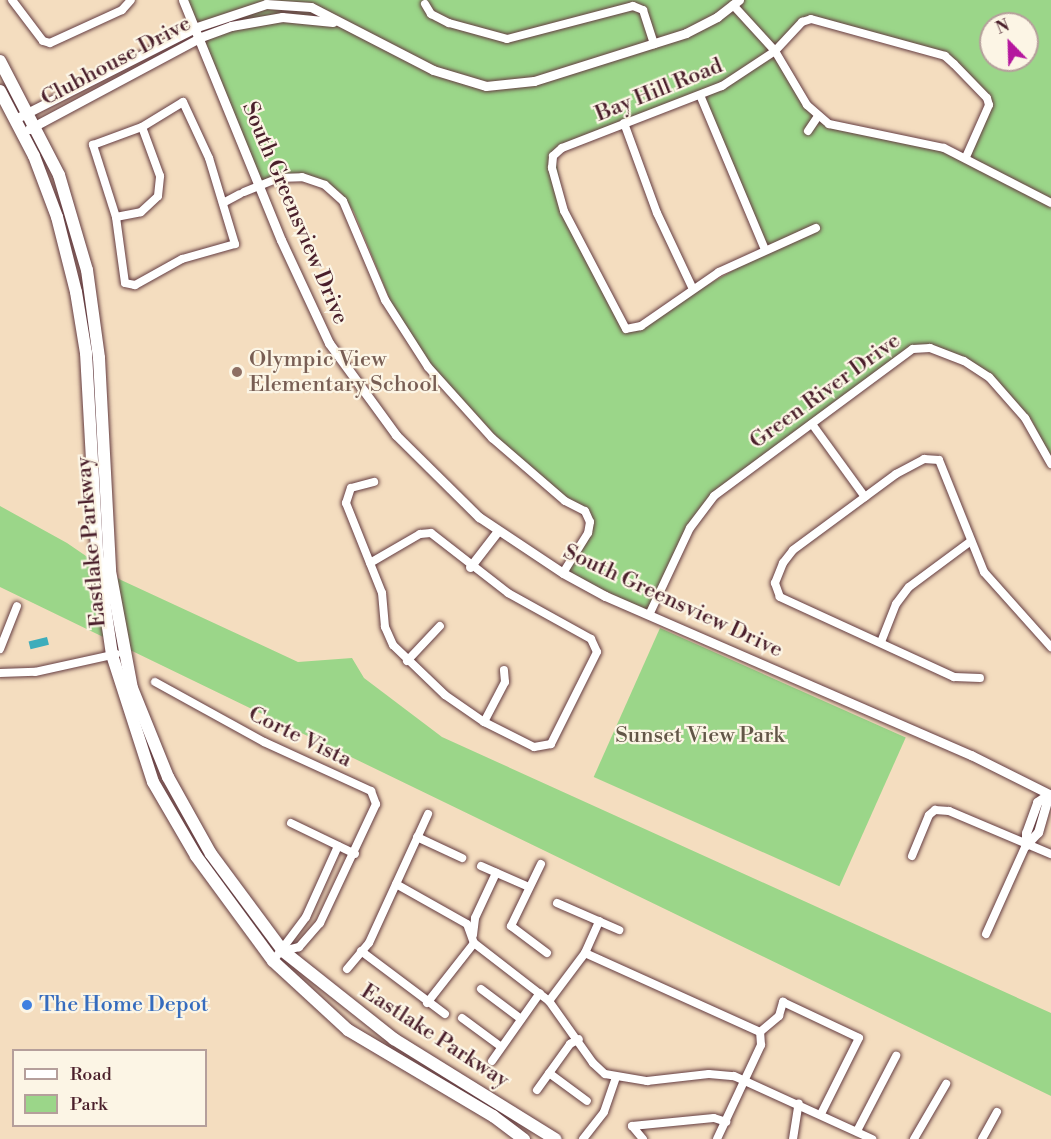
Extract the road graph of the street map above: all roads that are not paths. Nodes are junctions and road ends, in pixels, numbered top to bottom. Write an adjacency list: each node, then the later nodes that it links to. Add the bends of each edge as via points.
1 (12, 0): 2 (street, via 43,41 51,43 122,10)
2 (131, 0)
3 (183, 0): 7 (street, South Greensview Drive)
4 (736, 3): 9 (street, Clubhouse Drive, via 701,27); 10 (street)
5 (425, 4): 9 (street, via 431,14 449,23 507,39 633,6 643,10)
6 (336, 23): 7 (street, Clubhouse Drive, via 311,7 266,4); 8 (street, Clubhouse Drive, via 257,18); 9 (street, Clubhouse Drive, via 433,70 486,86 534,81)
7 (197, 27): 8 (street, South Greensview Drive); 14 (street, Clubhouse Drive)
8 (201, 37): 18 (street, Clubhouse Drive); 23 (street, South Greensview Drive)
9 (654, 44)
10 (775, 51): 13 (street, Bay Hill Road, via 741,76); 15 (street); 22 (street, Bay Hill Road, via 802,22 811,19 945,56 976,86 989,105)
11 (0, 61): 14 (main road, Eastlake Parkway)
12 (0, 91): 16 (main road, Eastlake Parkway)
13 (700, 95): 17 (street, Bay Hill Road); 28 (street)
14 (30, 112): 16 (street, Clubhouse Drive); 18 (main road, Eastlake Parkway)
15 (818, 117): 20 (street); 22 (street, via 847,129 906,137)
16 (15, 119): 21 (main road, Eastlake Parkway)
17 (624, 123): 29 (street, via 657,213); 29 (street, Bay Hill Road, via 562,148 553,156 552,168 564,212 626,329 640,326)
18 (36, 126): 21 (street, Clubhouse Drive); 33 (main road, Eastlake Parkway, via 58,175 87,270 99,358)
19 (142, 127): 24 (street, via 183,102 209,158); 26 (street, via 160,176 158,196 141,212); 26 (street, via 93,145)
20 (808, 131)
21 (22, 132): 32 (main road, Eastlake Parkway, via 57,217 76,292 86,353)
22 (966, 157): 25 (street)
23 (259, 184): 24 (street); 36 (street, South Greensview Drive, via 316,319 367,399 418,460); 40 (street, via 302,177 336,194 351,212 384,300 428,367 492,438 589,518 588,532)
24 (223, 203): 26 (street, via 235,244 182,260 135,285 125,283)
25 (1051, 203)
26 (116, 217)
27 (816, 228): 28 (street)
28 (765, 250): 29 (street)
29 (693, 289)
30 (812, 424): 31 (street, Green River Drive, via 909,351 926,347 964,361 989,376 1025,418); 35 (street); 42 (street, Green River Drive, via 729,482 709,501 690,528)
31 (1051, 464)
32 (92, 471): 33 (main road); 48 (main road, Eastlake Parkway, via 97,552)
33 (105, 472): 48 (main road, Eastlake Parkway)
34 (374, 482): 38 (street, via 351,488 346,495)
35 (865, 497): 37 (street, via 896,474 928,459 939,460); 45 (street, via 793,550 775,583 780,597)
36 (497, 532): 39 (street); 40 (street, South Greensview Drive)
37 (971, 541): 45 (street, via 909,587 896,604); 46 (street, via 993,585)
38 (370, 563): 39 (street, via 427,532); 49 (street, via 382,593 385,627 393,645)
39 (470, 567): 54 (street, via 591,639 596,647 548,746 534,747)
40 (563, 573): 42 (street, South Greensview Drive)
41 (17, 606): 44 (street)
42 (649, 615): 55 (street, South Greensview Drive, via 971,755)
43 (440, 626): 49 (street)
44 (3, 630): 47 (street)
45 (881, 642): 52 (street, via 954,677)
46 (1051, 647)
47 (0, 649)
48 (118, 654): 51 (street, via 26,673); 79 (main road, Eastlake Parkway, via 147,729 190,819 237,891); 83 (main road, Eastlake Parkway, via 139,747 174,822 224,899)
49 (407, 661): 54 (street, via 445,695)
50 (504, 670): 54 (street, via 505,682)
51 (0, 673)
52 (980, 678)
53 (155, 682): 61 (street, Corte Vista, via 264,742 371,791 376,804)
54 (484, 722)
55 (1050, 794): 59 (street, via 1037,802)
56 (428, 814): 58 (street)
57 (291, 823): 60 (street)
58 (417, 837): 64 (street); 68 (street)
59 (1026, 845): 62 (street); 63 (street, via 949,811 935,810 929,815); 76 (street)
60 (338, 846): 61 (street); 71 (street, Corte Vista)
61 (355, 854): 73 (street, Corte Vista)
62 (1051, 854)
63 (912, 856)
64 (462, 858)
65 (541, 864): 69 (street)
66 (481, 866): 67 (street)
67 (496, 873): 69 (street); 78 (street, via 475,918)
68 (396, 884): 78 (street, via 458,916); 80 (street, via 369,943)
69 (529, 887): 81 (street, via 511,926)
70 (557, 903): 72 (street)
71 (306, 917): 73 (street); 74 (street, Corte Vista)
72 (599, 921): 75 (street); 82 (street)
73 (321, 923): 77 (street, Corte Vista)
74 (298, 928): 77 (street); 79 (street, Corte Vista)
75 (620, 930)
76 (987, 934)
77 (309, 936): 79 (street, Corte Vista, via 298,946)
78 (473, 940): 86 (street); 88 (street)
79 (283, 951): 83 (street, Corte Vista); 109 (main road, Eastlake Parkway, via 394,1039)
80 (361, 951): 84 (street); 88 (street)
81 (547, 953)
82 (585, 953): 87 (street); 92 (street)
83 (273, 961): 108 (main road, Eastlake Parkway, via 348,1030 493,1116)
84 (347, 969)
85 (481, 989): 91 (street)
86 (540, 993): 87 (street); 91 (street)
87 (549, 1001): 93 (street)
88 (427, 1003): 89 (street)
89 (445, 1014)
90 (462, 1018): 94 (street)
91 (521, 1019): 94 (street)
92 (760, 1032): 99 (street, via 761,1045); 105 (street, via 778,1016 783,1002 859,1038)
93 (579, 1039): 97 (street, via 570,1044); 98 (street, via 593,1064)
94 (500, 1046): 96 (street)
95 (896, 1056): 107 (street)
96 (492, 1061)
97 (549, 1073): 101 (street); 102 (street)
98 (616, 1078): 99 (street, via 663,1081 709,1074); 110 (street, via 604,1112)
99 (744, 1079): 103 (street); 106 (street)
100 (945, 1084): 115 (street)
101 (537, 1090)
102 (587, 1101)
103 (799, 1103): 105 (street); 113 (street)
104 (997, 1112): 116 (street)
105 (821, 1114): 107 (street)
106 (726, 1122): 111 (street, via 714,1118 633,1126); 112 (street)
107 (856, 1131): 114 (street)
108 (524, 1139)
109 (555, 1139)
110 (583, 1139)
111 (643, 1139)
112 (717, 1139)
113 (793, 1139)
114 (872, 1139)
115 (914, 1139)
116 (982, 1139)

